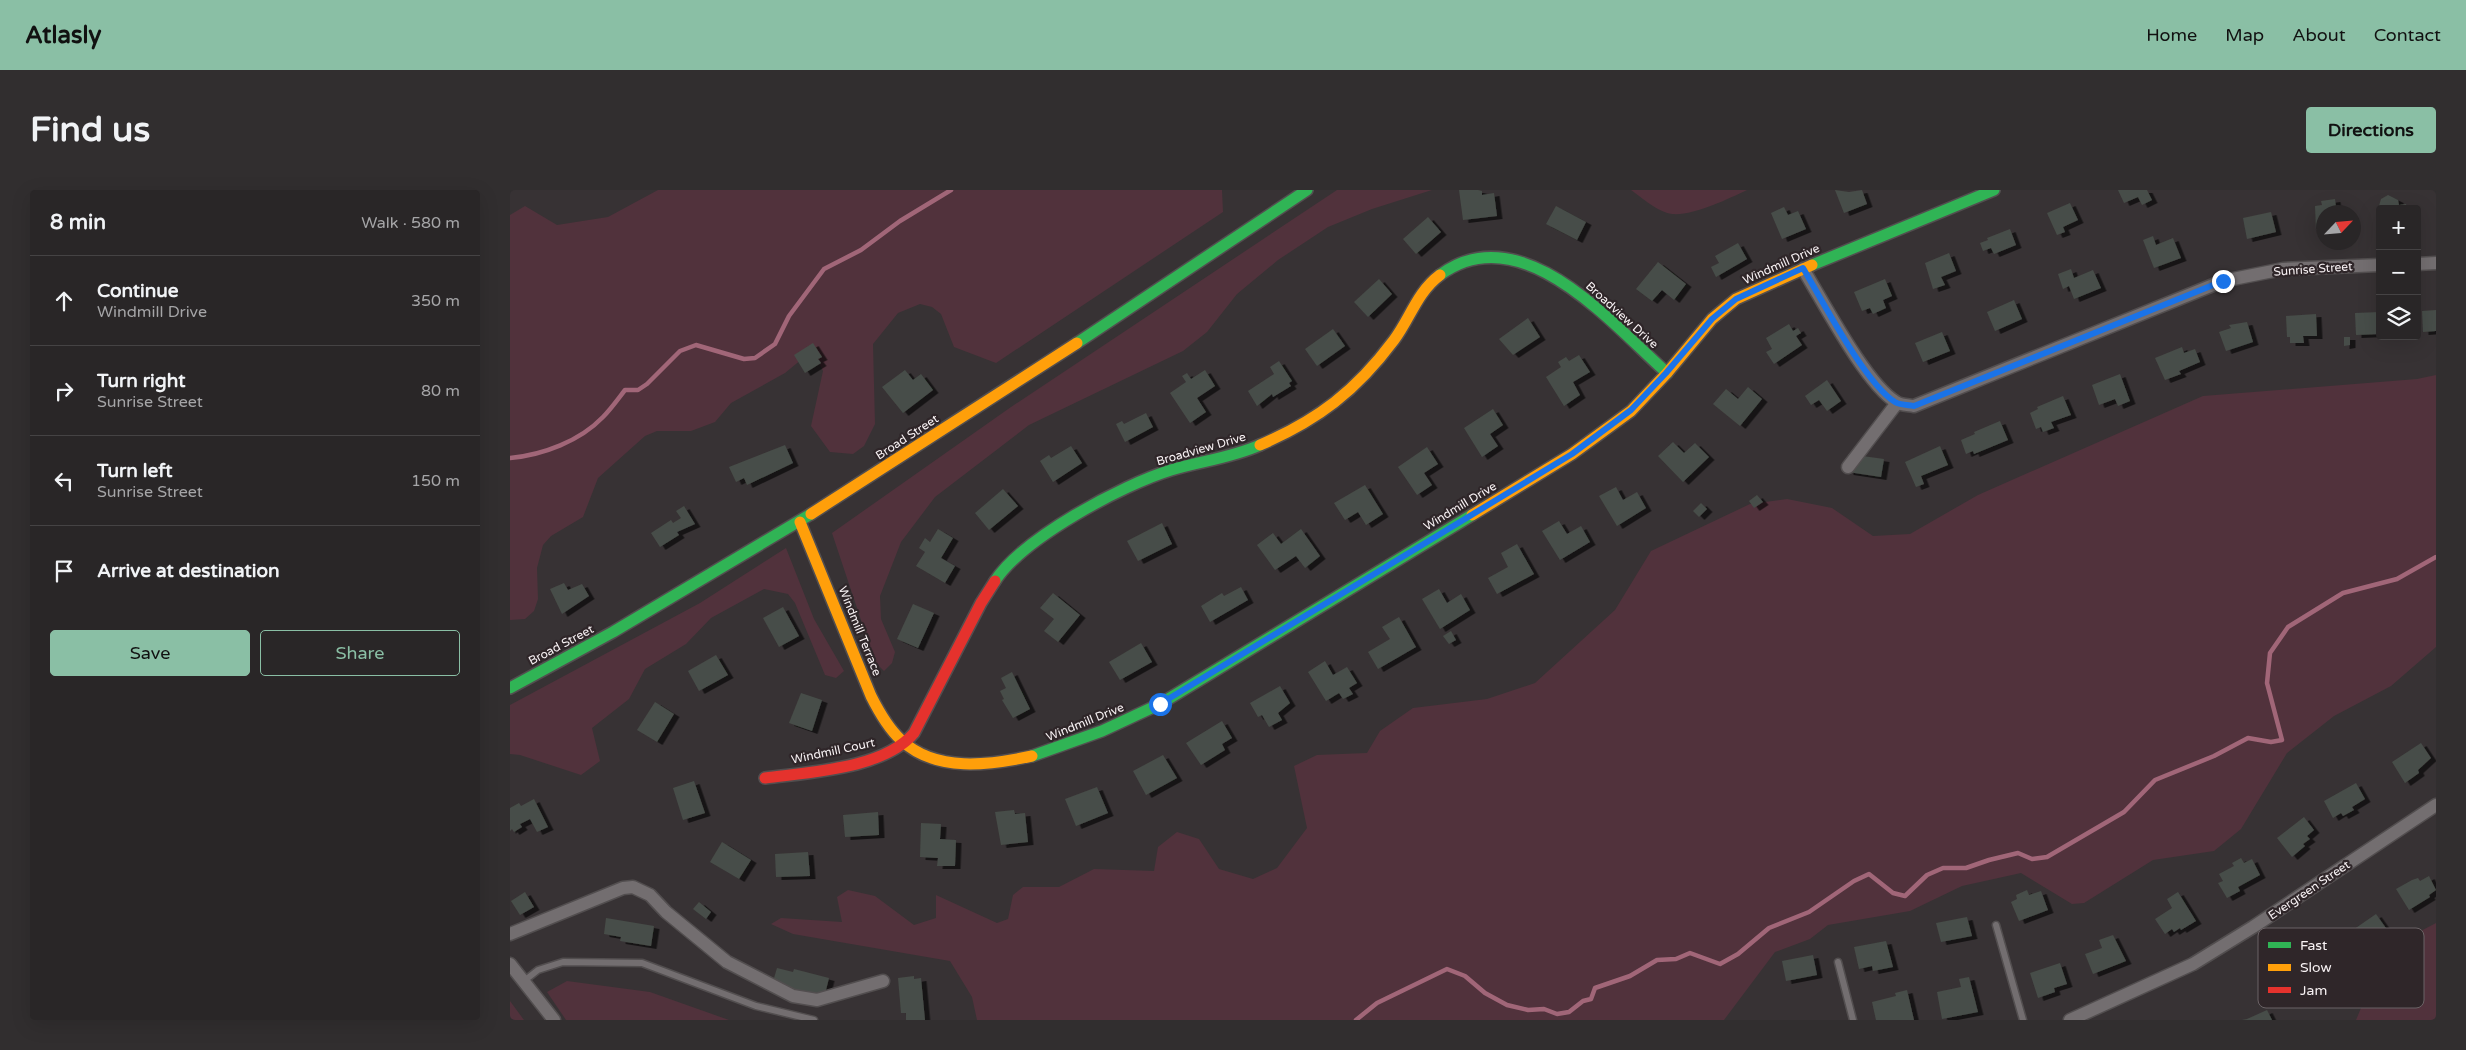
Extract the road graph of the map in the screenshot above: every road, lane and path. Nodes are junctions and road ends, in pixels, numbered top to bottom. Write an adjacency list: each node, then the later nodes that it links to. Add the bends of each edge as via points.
1 (1307, 190): 10 (street, Broad Street)
2 (1994, 190): 6 (street, Windmill Drive)
3 (2436, 263): 4 (street)
4 (2421, 264)
5 (2376, 265): 8 (street, Sunrise Street, via 2283,269 2223,281 1914,406)
6 (1803, 268): 7 (street, Windmill Drive, via 1736,299 1712,319); 8 (street, via 1856,356 1883,392)
7 (1666, 373): 12 (street, Windmill Drive, via 1631,410 1572,454 1160,704 1060,748 1003,764 957,764 921,754); 12 (street, Broadview Drive, via 1575,290 1527,263 1495,257 1475,258 1448,269 1429,283 1396,339 1361,379 1328,409 1293,431 1238,455 1170,470 1109,494 1025,549 999,575 981,604)
8 (1897, 403): 9 (street)
9 (1848, 467)
10 (800, 522): 11 (street, Broad Street, via 613,633); 12 (street, Windmill Terrace, via 871,696 886,723)
11 (510, 688)
12 (905, 744): 13 (street, Windmill Court, via 885,754 834,768)
13 (765, 778)
14 (2436, 805): 25 (street, Evergreen Street, via 2193,964)
15 (1996, 925): 24 (lane)
16 (510, 934): 20 (street, via 623,888 633,887 650,895 727,962 793,996 818,1000)
17 (1838, 962): 23 (lane)
18 (510, 964): 19 (street)
19 (524, 980): 21 (street); 22 (lane, via 538,970 563,962 642,963 756,1006)
20 (884, 981)
21 (554, 1020)
22 (814, 1020)
23 (1853, 1020)
24 (2023, 1020)
25 (2070, 1020)

